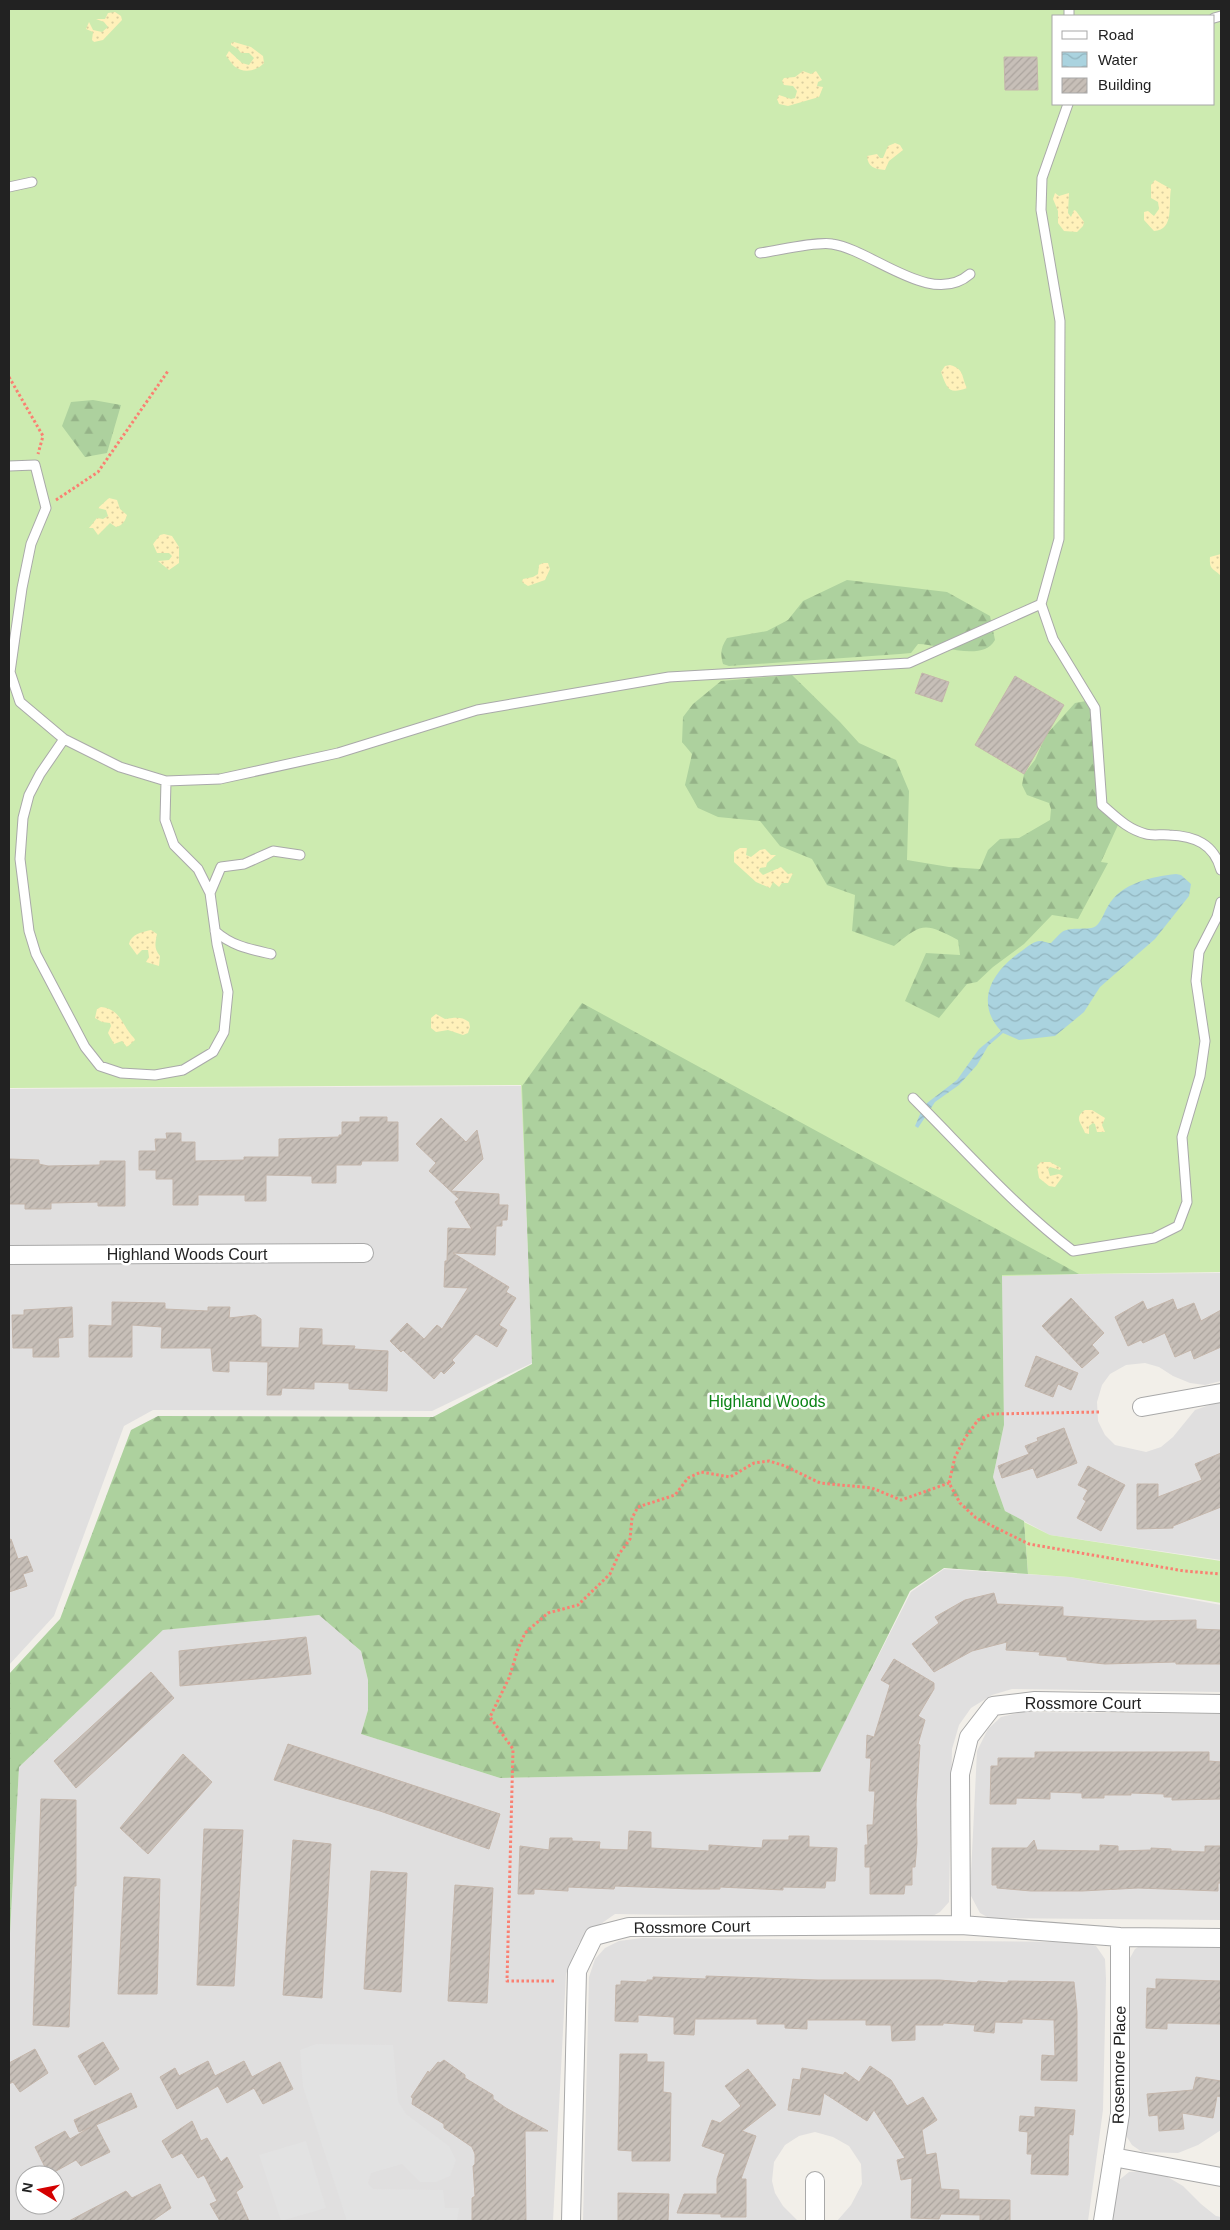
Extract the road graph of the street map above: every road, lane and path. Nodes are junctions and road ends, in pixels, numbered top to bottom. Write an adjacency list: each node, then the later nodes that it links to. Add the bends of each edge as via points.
1 (1068, 105): 11 (lane, via 1042,178 1041,210 1060,321 1059,540)
2 (32, 182): 3 (lane)
3 (9, 187)
4 (760, 253): 5 (lane, via 830,243 848,247 889,268 933,284 960,283)
5 (970, 274)
6 (168, 371): 10 (path, via 98,472)
7 (9, 377): 8 (path, via 43,436)
8 (34, 465): 9 (lane); 10 (lane)
9 (9, 466)
10 (46, 508): 12 (lane, via 31,544 10,672 20,702)
11 (1041, 604): 13 (lane, via 908,663 670,677 477,710 338,753 220,779); 15 (lane, via 1053,639 1095,708 1102,805 1128,828 1148,835 1191,837 1208,845 1218,858)
12 (64, 739): 13 (lane, via 120,766); 18 (lane, via 29,795 22,824 20,859 29,931 36,954 86,1047 100,1066 121,1073 154,1076 183,1070 213,1052 224,1032 228,992)
13 (166, 781): 16 (lane, via 165,820 174,845 198,869)
14 (300, 855): 16 (lane, via 273,851 244,864 221,867)
15 (1221, 870)
16 (210, 893): 18 (lane)
17 (1221, 902): 20 (lane, via 1199,952 1196,981 1205,1041 1200,1076 1182,1137 1187,1202 1178,1226 1154,1238 1073,1251 1052,1236)
18 (215, 931): 19 (lane, via 240,947)
19 (270, 954)
20 (913, 1098)
21 (364, 1253): 22 (street, Highland Woods Court)
22 (9, 1254)
23 (1221, 1393): 24 (street)
24 (1142, 1407)
25 (1098, 1412): 26 (path, via 992,1414 978,1420 955,1457)
26 (949, 1483): 27 (path, via 960,1504 976,1518 1029,1544 1184,1571); 32 (path, via 901,1500 872,1488 820,1483 769,1461 754,1464 730,1477 700,1472 688,1478 675,1495 638,1507 632,1518 630,1539 610,1574 578,1605 548,1613 525,1634 490,1717 512,1748 507,1981)
27 (1221, 1574)
28 (1221, 1704): 29 (street, Rossmore Court, via 1035,1701 993,1706 969,1737 960,1774)
29 (960, 1925): 30 (street, Rossmore Court); 36 (street, Rossmore Court, via 629,1927 594,1936 577,1971)
30 (1120, 1937): 31 (street, Rossmore Court); 33 (street, Rosemore Place, via 1120,2114)
31 (1221, 1938)
32 (554, 1981)
33 (1113, 2157): 34 (street); 38 (street, Rosemore Place)
34 (1221, 2177)
35 (815, 2181): 37 (street)
36 (571, 2221)
37 (816, 2221)
38 (1103, 2221)

